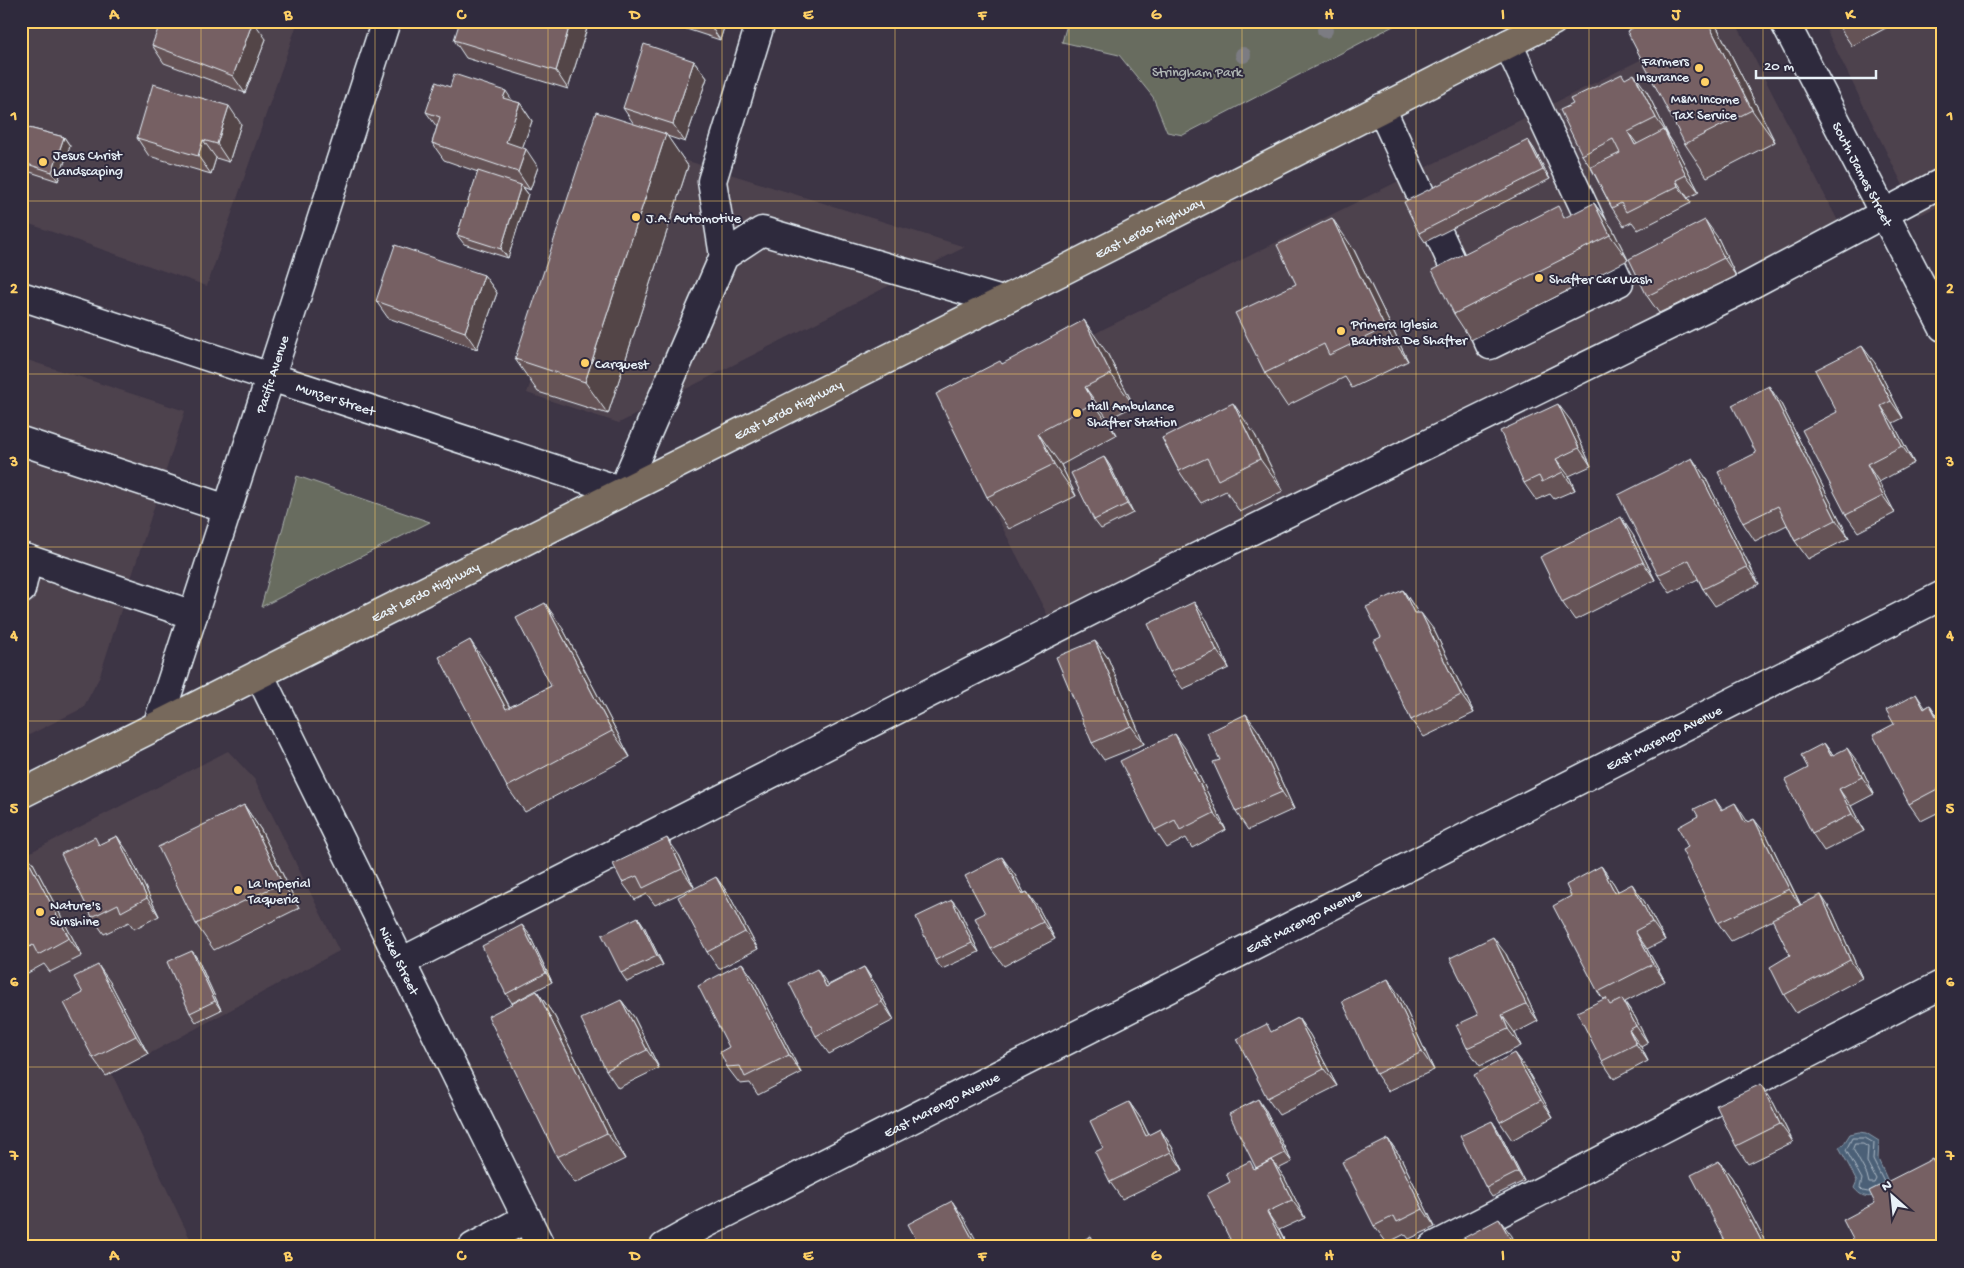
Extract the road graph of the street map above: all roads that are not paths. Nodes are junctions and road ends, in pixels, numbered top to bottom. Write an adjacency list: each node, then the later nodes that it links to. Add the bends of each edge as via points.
1 (386, 21): 13 (street, Pacific Avenue)
2 (761, 21): 9 (street, via 712,181)
3 (1553, 21): 5 (main road, East Lerdo Highway)
4 (1784, 21): 8 (street, South James Street)
5 (1508, 44): 6 (main road, East Lerdo Highway); 6 (street, via 1619,282 1490,345)
6 (1380, 108): 11 (main road, East Lerdo Highway)
7 (1943, 182): 8 (street)
8 (1884, 214): 12 (street, South James Street); 24 (street, via 1737,292 1181,565)
9 (724, 256): 11 (street, via 762,231); 15 (street)
10 (21, 296): 13 (street, Munzer Street)
11 (1002, 301): 15 (main road, East Lerdo Highway)
12 (1943, 327)
13 (270, 377): 15 (street, Munzer Street); 16 (street, Pacific Avenue)
14 (21, 441): 16 (street)
15 (622, 491): 21 (main road, East Lerdo Highway)
16 (227, 509): 20 (street, Pacific Avenue)
17 (24, 558): 18 (street); 20 (street)
18 (21, 590)
19 (1943, 595): 29 (street, East Marengo Avenue)
20 (193, 614): 22 (street, Pacific Avenue)
21 (259, 674): 22 (main road, East Lerdo Highway); 24 (street, Nickel Street)
22 (157, 726): 23 (main road, East Lerdo Highway)
23 (21, 794)
24 (401, 962): 26 (street, Nickel Street)
25 (1943, 984): 30 (street)
26 (527, 1218): 27 (street); 28 (street, Nickel Street)
27 (473, 1247)
28 (542, 1247)
29 (664, 1247)
30 (1432, 1247)

